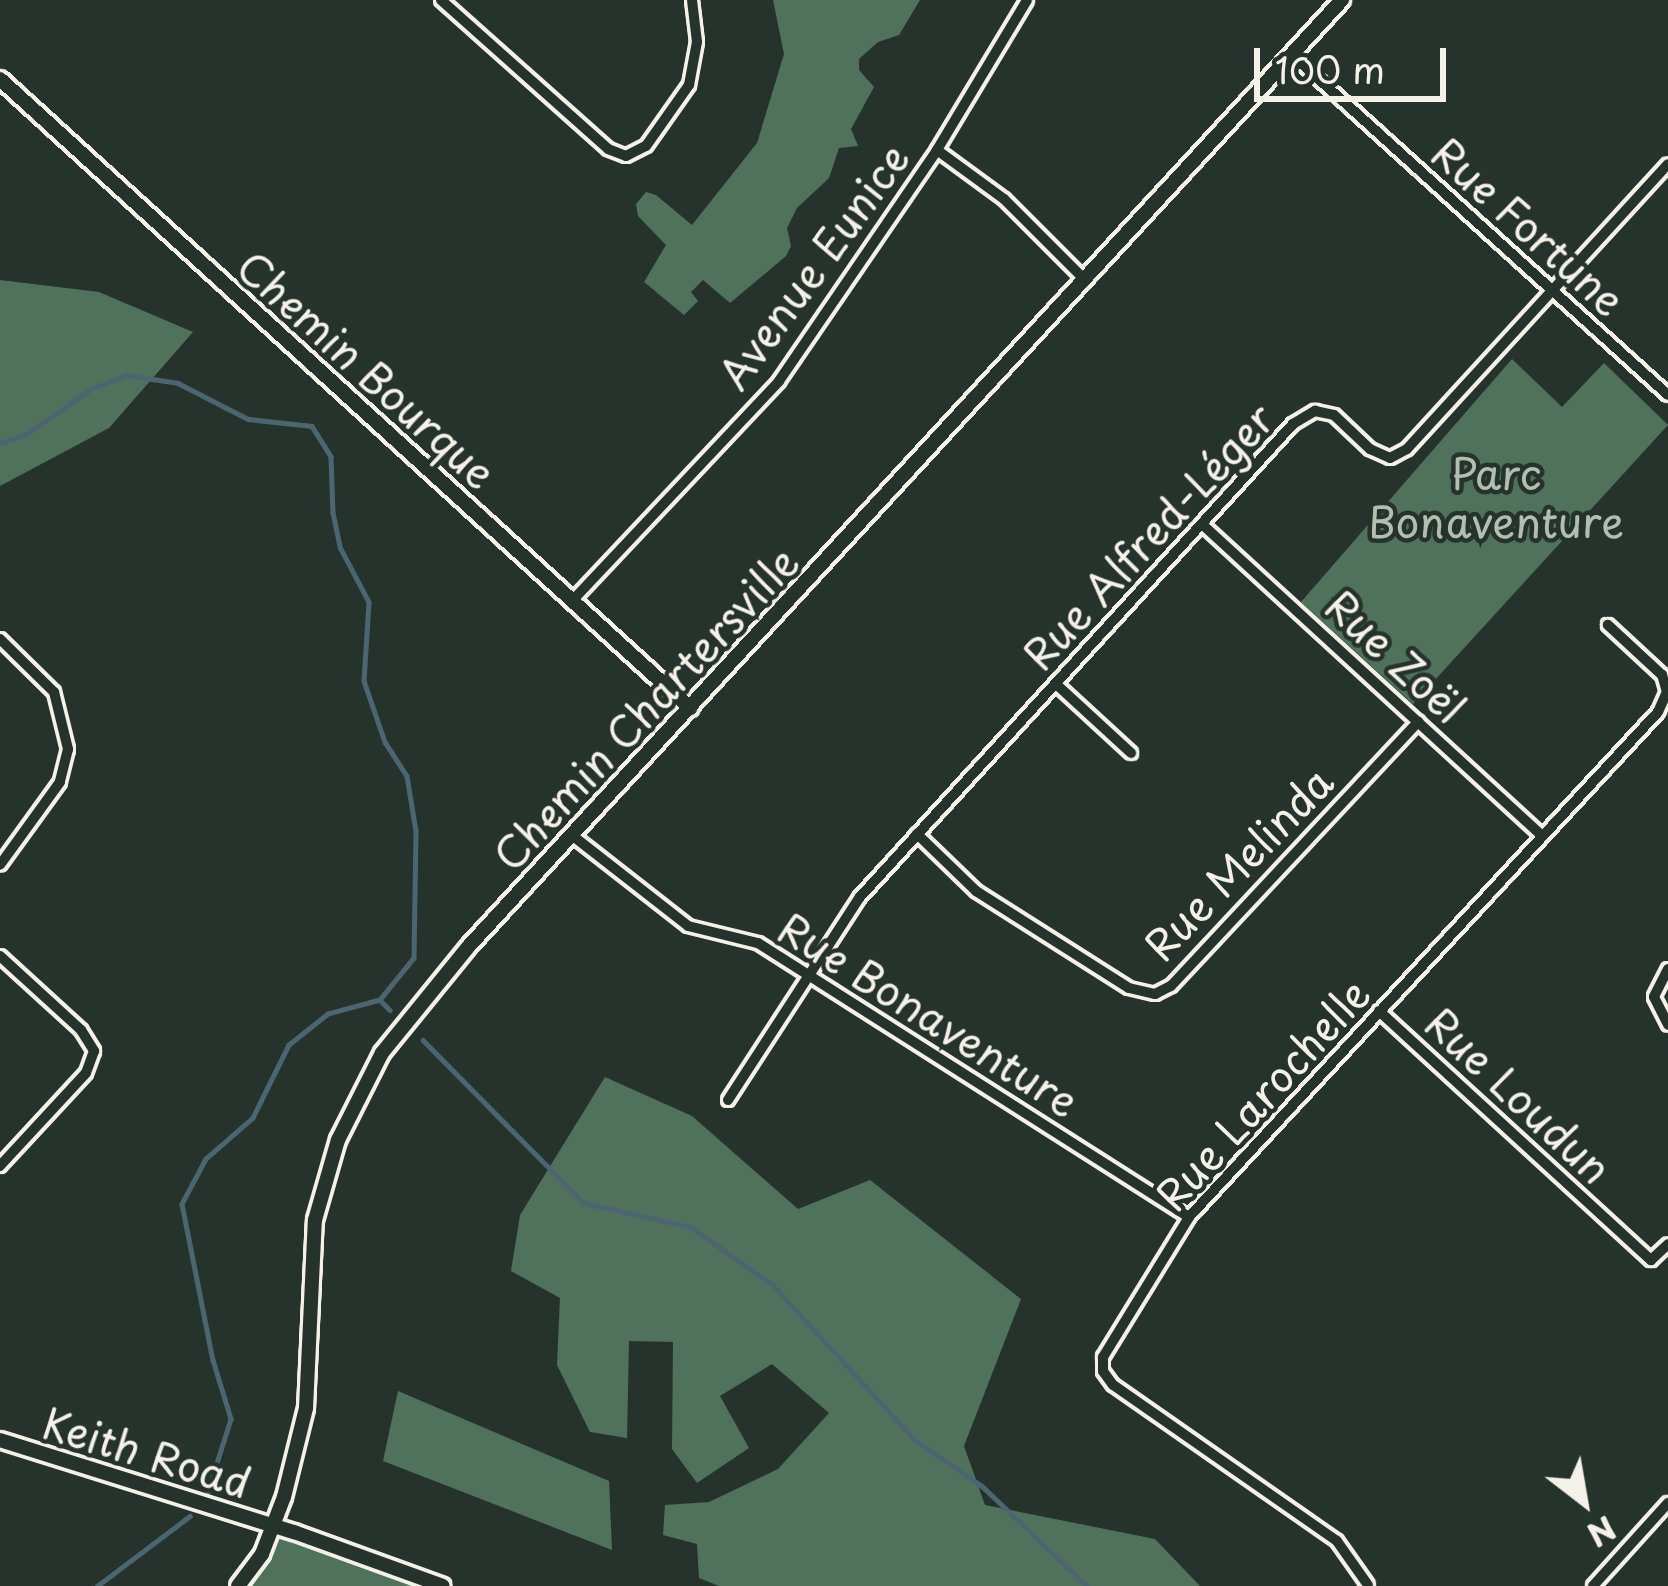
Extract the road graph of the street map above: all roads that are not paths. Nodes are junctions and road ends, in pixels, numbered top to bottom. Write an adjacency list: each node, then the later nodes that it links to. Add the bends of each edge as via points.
1 (441, 0): 2 (street, via 608,149 626,156 646,146 689,85 697,41)
2 (692, 0)
3 (1027, 0): 7 (street, Avenue Eunice)
4 (1342, 0): 5 (street, Chemin Chartersville)
5 (1292, 56): 9 (street, Chemin Chartersville); 10 (street, Rue Fortune)
6 (0, 79): 13 (street, Chemin Bourque)
7 (937, 150): 9 (street, via 1004,199); 13 (street, Avenue Eunice, via 779,381)
8 (1668, 164): 10 (street, Rue Alfred-Léger)
9 (1085, 280): 17 (street, Chemin Chartersville)
10 (1551, 292): 11 (street, Rue Fortune); 12 (street, Rue Alfred-Léger, via 1407,449 1390,458 1334,415 1315,411 1293,424)
11 (1668, 395)
12 (1204, 526): 16 (street, Rue Alfred-Léger); 18 (street, Rue Zoël)
13 (572, 601): 17 (street, Chemin Bourque)
14 (1609, 625): 22 (street, Rue Larochelle, via 1662,675 1667,692 1658,712)
15 (0, 639): 23 (street, via 54,692 68,749 60,782)
16 (1056, 684): 19 (street); 20 (street, Rue Alfred-Léger)
17 (690, 708): 21 (street, Chemin Chartersville)
18 (1418, 722): 20 (street, Rue Melinda, via 1155,994 1129,988 976,891); 22 (street, Rue Zoël)
19 (1131, 753)
20 (917, 835): 26 (street, Rue Alfred-Léger, via 848,912)
21 (573, 836): 26 (street, Rue Bonaventure, via 688,926 758,943); 35 (street, Chemin Chartersville, via 403,1025 345,1121 315,1220 306,1408)
22 (1542, 836): 27 (street, Rue Larochelle)
23 (0, 865)
24 (0, 956): 30 (street, via 82,1030 94,1051 86,1073)
25 (1668, 969): 28 (street, via 1654,997)
26 (808, 976): 29 (street, Rue Alfred-Léger); 31 (street, Rue Bonaventure)
27 (1379, 1011): 31 (street, Rue Larochelle); 32 (street, Rue Loudun, via 1651,1260)
28 (1668, 1025)
29 (728, 1100)
30 (0, 1166)
31 (1189, 1217): 38 (street, Rue Larochelle, via 1102,1370 1124,1394 1337,1541)
32 (1668, 1244)
33 (0, 1440): 35 (street, Keith Road)
34 (1668, 1504): 39 (street)
35 (274, 1526): 36 (street, Chemin Chartersville); 37 (street, Keith Road)
36 (238, 1586)
37 (443, 1586)
38 (1367, 1586)
39 (1593, 1586)

